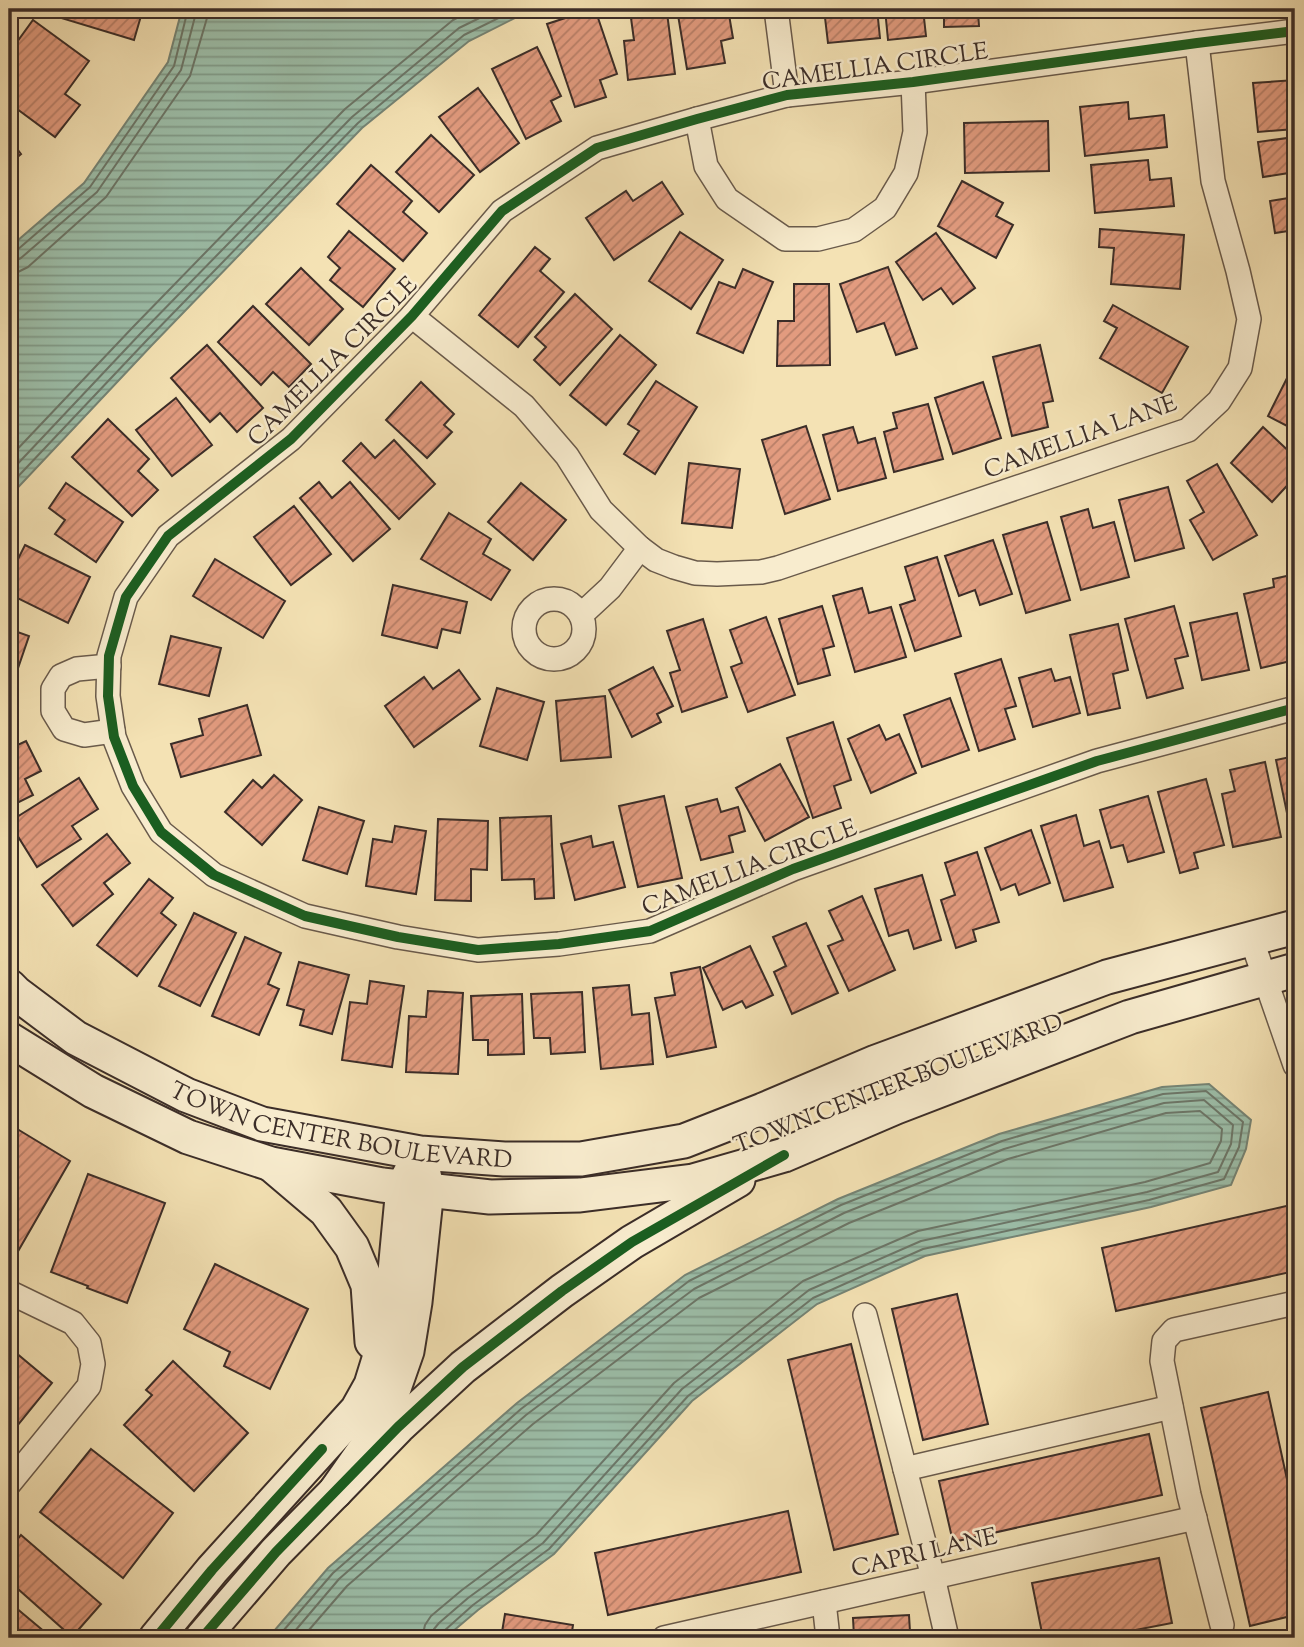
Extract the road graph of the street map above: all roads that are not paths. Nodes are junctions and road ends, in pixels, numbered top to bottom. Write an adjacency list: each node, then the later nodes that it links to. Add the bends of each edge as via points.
1 (776, 9): 5 (street)
2 (1295, 31): 3 (street, CAMELLIA CIRCLE)
3 (1197, 43): 4 (street, CAMELLIA CIRCLE); 8 (street, CAMELLIA LANE, via 1213,181 1250,319 1240,368 1219,401 1188,430 761,572 695,573 665,564)
4 (913, 82): 5 (street, CAMELLIA CIRCLE); 6 (street, via 915,132 906,173 885,208 854,230 818,239 785,239 727,199 706,166)
5 (787, 95): 6 (street, CAMELLIA CIRCLE)
6 (697, 119): 7 (street, CAMELLIA CIRCLE, via 597,148 502,211)
7 (412, 316): 8 (street, CAMELLIA LANE, via 524,406 567,456 601,510); 10 (street, CAMELLIA CIRCLE, via 290,439 169,536 126,597)
8 (640, 548): 9 (street, via 610,588)
9 (581, 615)
10 (109, 666): 12 (street, CAMELLIA CIRCLE); 12 (street, via 61,676 53,689 53,711 64,729 84,735)
11 (1295, 708): 12 (street, CAMELLIA CIRCLE, via 1097,761 793,869 650,931 478,950 305,916 214,874 161,832 133,786)
12 (113, 731)
13 (1295, 927): 14 (street, TOWN CENTER BOULEVARD)
14 (1251, 938): 15 (street); 19 (street, TOWN CENTER BOULEVARD, via 1107,977 876,1062 684,1141 581,1158)
15 (1281, 975): 18 (street); 20 (street, TOWN CENTER BOULEVARD, via 1130,1017)
16 (11, 997): 19 (street, TOWN CENTER BOULEVARD, via 76,1038 186,1096 262,1124)
17 (9, 1039): 21 (street, TOWN CENTER BOULEVARD, via 93,1091 188,1137)
18 (1295, 1065)
19 (420, 1153): 22 (street)
20 (784, 1155): 22 (street, TOWN CENTER BOULEVARD, via 692,1181 580,1195 490,1197); 30 (street, via 632,1242 562,1292 463,1367)
21 (271, 1164): 22 (street, TOWN CENTER BOULEVARD); 26 (street, via 326,1211 352,1247 368,1285)
22 (415, 1188): 26 (street, via 384,1343); 30 (street, via 415,1302 407,1350 368,1445)
23 (9, 1292): 29 (street, via 73,1323 89,1343 93,1364 89,1386)
24 (1295, 1303): 27 (street, via 1174,1330 1164,1341 1161,1361)
25 (865, 1315): 28 (street)
26 (371, 1385): 35 (street, via 357,1410)
27 (1171, 1407): 28 (street); 31 (street)
28 (905, 1469): 32 (street)
29 (9, 1484)
30 (335, 1492): 36 (street)
31 (1195, 1518): 32 (street, CAPRI LANE); 34 (street)
32 (933, 1577): 33 (street, CAPRI LANE); 39 (street)
33 (824, 1602): 37 (street, CAPRI LANE); 38 (street)
34 (1222, 1625)
35 (156, 1638)
36 (202, 1638)
37 (664, 1638)
38 (828, 1638)
39 (947, 1638)

